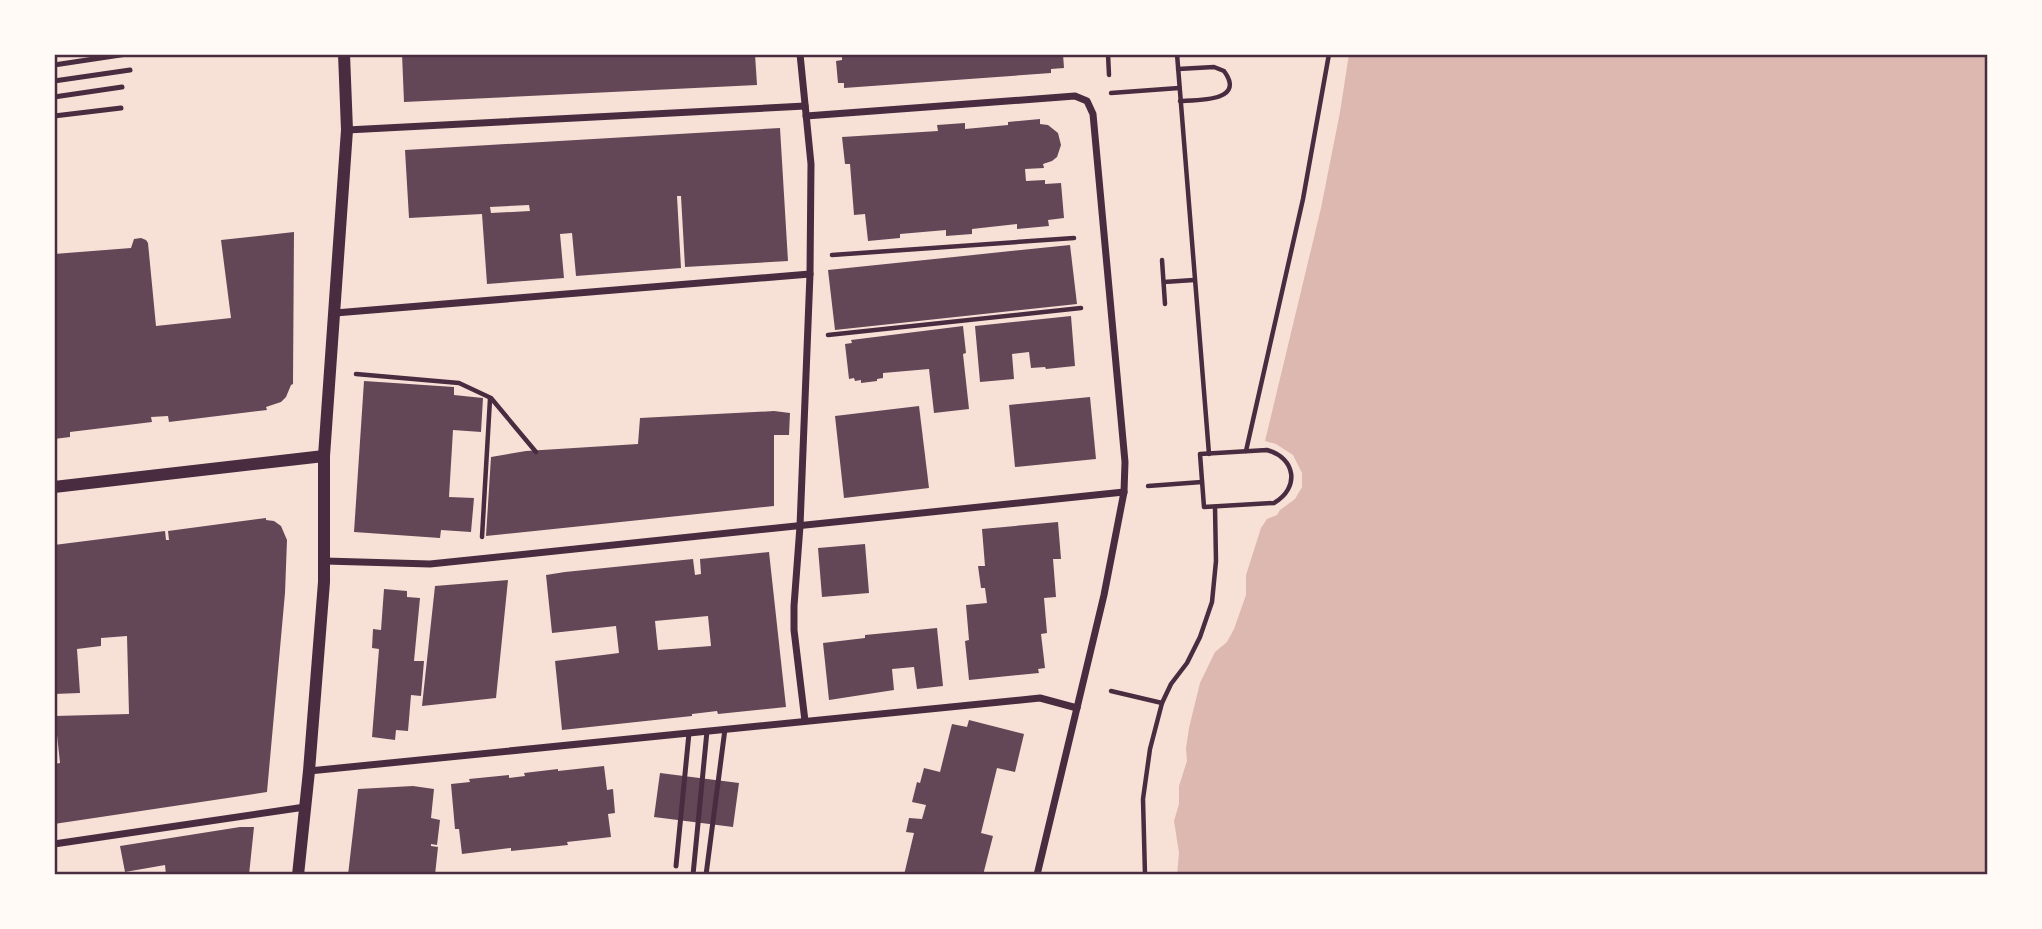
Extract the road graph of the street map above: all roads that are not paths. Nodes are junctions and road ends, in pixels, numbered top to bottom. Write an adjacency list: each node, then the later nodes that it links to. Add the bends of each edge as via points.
1 (127, 54): 4 (lane)
2 (344, 54): 13 (street)
3 (800, 54): 9 (street)
4 (54, 65)
5 (130, 70): 6 (lane)
6 (54, 81)
7 (122, 87): 8 (lane)
8 (54, 97)
9 (805, 106): 12 (street); 13 (street)
10 (121, 108): 11 (lane)
11 (54, 116)
12 (806, 116): 14 (street, via 811,164); 18 (street, via 1075,96 1087,101 1093,114 1125,461)
13 (347, 130): 15 (street)
14 (810, 274): 15 (street); 19 (street)
15 (335, 313): 16 (street)
16 (324, 456): 17 (street); 20 (street)
17 (54, 487)
18 (1124, 492): 19 (street); 21 (street)
19 (800, 526): 20 (street, via 430,564); 22 (street, via 794,618)
20 (325, 561): 26 (street)
21 (1077, 708): 22 (street, via 1040,698); 33 (street)
22 (805, 721): 23 (street)
23 (725, 729): 24 (street); 32 (lane)
24 (707, 731): 25 (street); 31 (lane)
25 (689, 733): 26 (street); 29 (lane)
26 (309, 771): 27 (street)
27 (305, 807): 28 (street); 30 (street)
28 (54, 844)
29 (676, 866)
30 (298, 875)
31 (693, 875)
32 (706, 875)
33 (1037, 875)

